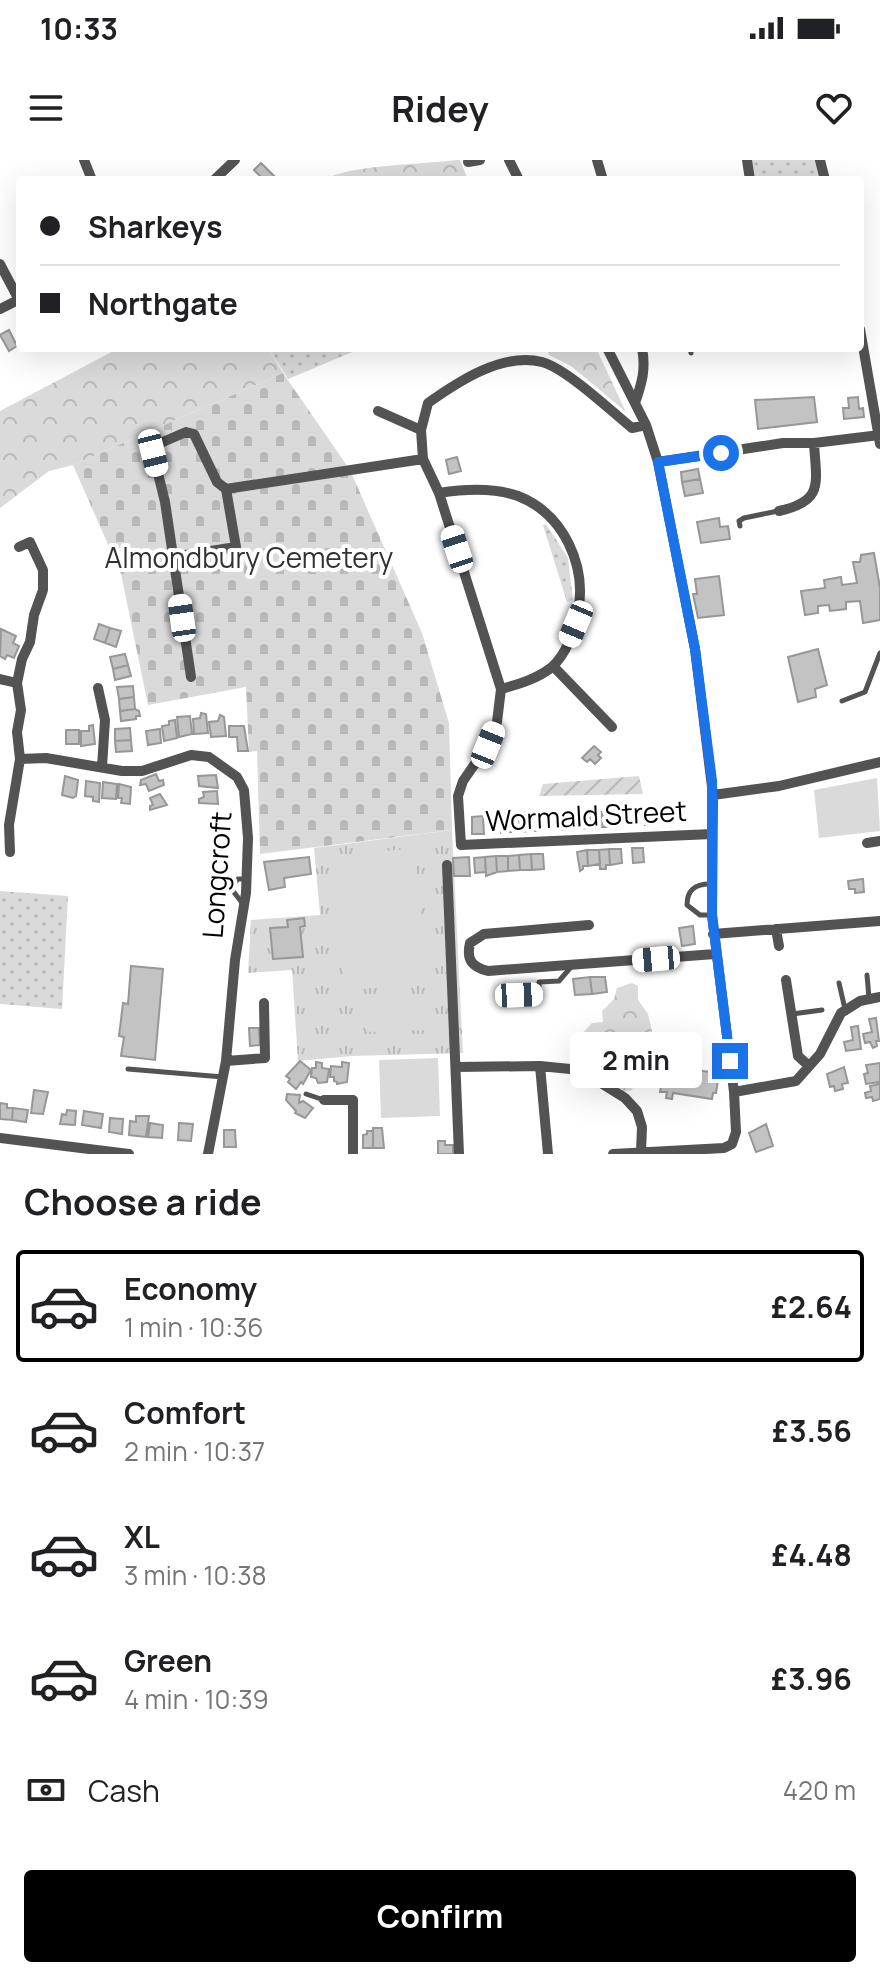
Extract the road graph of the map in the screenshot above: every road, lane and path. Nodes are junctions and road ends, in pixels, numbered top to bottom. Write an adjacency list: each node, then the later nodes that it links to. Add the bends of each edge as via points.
1 (235, 160): 2 (street)
2 (218, 176)
3 (0, 264): 4 (street)
4 (16, 293)
5 (609, 352): 8 (street)
6 (643, 352): 8 (street, via 643,382)
7 (864, 352): 12 (street)
8 (635, 403): 10 (street)
9 (378, 411): 11 (street)
10 (646, 425): 11 (street, via 632,428 581,385 543,362 506,362 475,373 428,403); 15 (street)
11 (421, 430): 14 (street)
12 (879, 438): 13 (street)
13 (814, 443): 15 (street); 18 (street, via 818,485 798,507)
14 (423, 459): 16 (street); 17 (street)
15 (658, 462): 34 (street, via 695,649)
16 (226, 489): 21 (street, via 236,547); 21 (street, via 217,482 194,434 186,432 156,445 153,453)
17 (439, 493): 23 (street, via 464,489 518,496 558,525 579,571 581,598 567,646); 28 (street)
18 (779, 511): 19 (lane, via 744,518)
19 (740, 526)
20 (19, 547): 26 (street, via 30,542 43,570 43,590)
21 (173, 557): 24 (street)
22 (880, 653): 29 (lane, via 865,692)
23 (553, 666): 28 (street, via 527,682); 30 (street)
24 (191, 677)
25 (0, 679): 26 (street)
26 (17, 683): 31 (street)
27 (96, 684): 33 (street, via 105,720)
28 (501, 689): 35 (street, Wormald Street, via 488,745 458,796 461,845)
29 (842, 701)
30 (612, 727)
31 (20, 759): 33 (street, Longcroft); 38 (street)
32 (880, 762): 34 (street)
33 (102, 767): 58 (street, Longcroft, via 142,771 191,755 209,757 237,777 244,790 246,879)
34 (713, 795): 35 (street)
35 (712, 834): 40 (street)
36 (880, 841): 37 (street)
37 (867, 843)
38 (10, 852)
39 (447, 865): 61 (street)
40 (710, 884): 41 (street); 41 (lane, via 692,889 687,905 700,915)
41 (712, 915): 45 (street)
42 (880, 921): 44 (street)
43 (589, 925): 48 (street, via 484,934 470,943 468,951 473,965 488,971)
44 (776, 929): 45 (street); 46 (street)
45 (713, 934): 47 (street)
46 (779, 946)
47 (715, 954): 48 (street); 64 (street)
48 (571, 967): 52 (lane, via 559,981 539,982 539,994)
49 (867, 975): 53 (lane)
50 (786, 980): 57 (street)
51 (839, 983): 56 (lane)
52 (500, 995)
53 (875, 997): 56 (street)
54 (264, 1003): 58 (street, via 265,1058)
55 (822, 1010): 57 (lane)
56 (846, 1010): 60 (street)
57 (791, 1015): 60 (street, via 798,1056)
58 (226, 1061): 63 (street, Longcroft)
59 (540, 1066): 61 (street); 69 (street, via 580,1070 625,1098 642,1127); 75 (street)
60 (809, 1066): 64 (street, via 796,1081 769,1090)
61 (456, 1067): 74 (street)
62 (128, 1069): 63 (lane)
63 (224, 1077): 72 (street, Longcroft)
64 (734, 1092): 68 (street)
65 (306, 1094): 66 (lane)
66 (324, 1100): 73 (street, via 353,1100)
67 (0, 1138): 71 (street)
68 (734, 1149): 70 (street)
69 (641, 1152): 70 (street); 76 (street)
70 (708, 1152)
71 (129, 1154)
72 (208, 1154)
73 (353, 1154)
74 (459, 1154)
75 (548, 1154)
76 (613, 1154)

